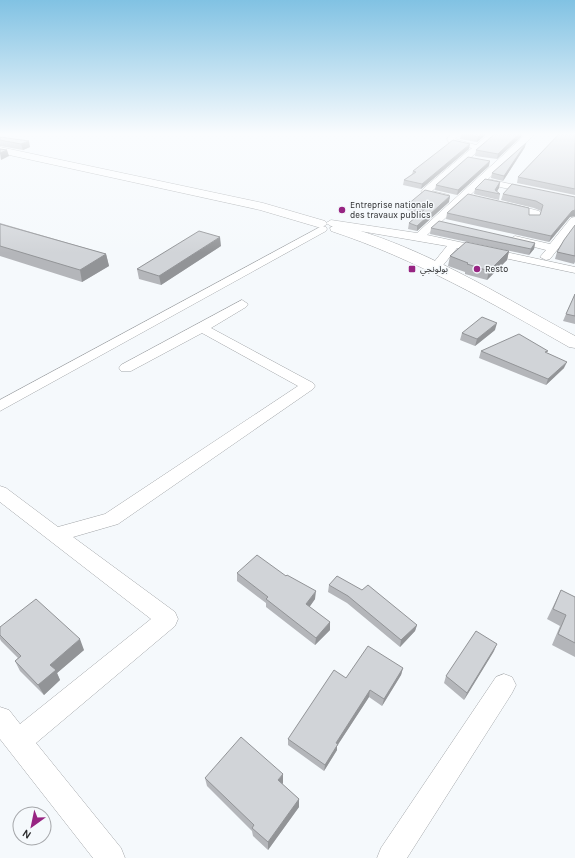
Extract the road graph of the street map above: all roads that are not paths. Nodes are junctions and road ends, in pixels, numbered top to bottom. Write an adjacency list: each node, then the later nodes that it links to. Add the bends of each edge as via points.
1 (106, 173): 13 (main road, via 263,207)
2 (446, 173): 6 (street, via 428,187 426,192)
3 (488, 173): 4 (street)
4 (480, 180): 5 (street); 6 (street)
5 (539, 192)
6 (462, 198): 7 (street); 11 (street)
7 (479, 199)
8 (501, 204): 9 (street, via 536,212)
9 (533, 218)
10 (575, 220): 17 (street)
11 (436, 222): 12 (street); 14 (street)
12 (452, 225)
13 (329, 226): 14 (street); 19 (main road, via 371,238); 25 (street)
14 (419, 237): 16 (street)
15 (506, 237): 17 (street)
16 (454, 245): 18 (street); 19 (street)
17 (552, 248): 18 (street)
18 (542, 263): 20 (street)
19 (436, 267): 23 (main road)
20 (575, 270)
21 (242, 304): 22 (street)
22 (202, 328): 24 (street); 27 (street, via 308,386 112,520)
23 (575, 343)
24 (126, 368)
25 (0, 406)
26 (0, 494): 27 (street)
27 (55, 535): 30 (street, via 167,619)
28 (504, 685): 32 (street)
29 (0, 719): 30 (street)
30 (18, 742): 31 (street)
31 (111, 858)
32 (390, 858)

